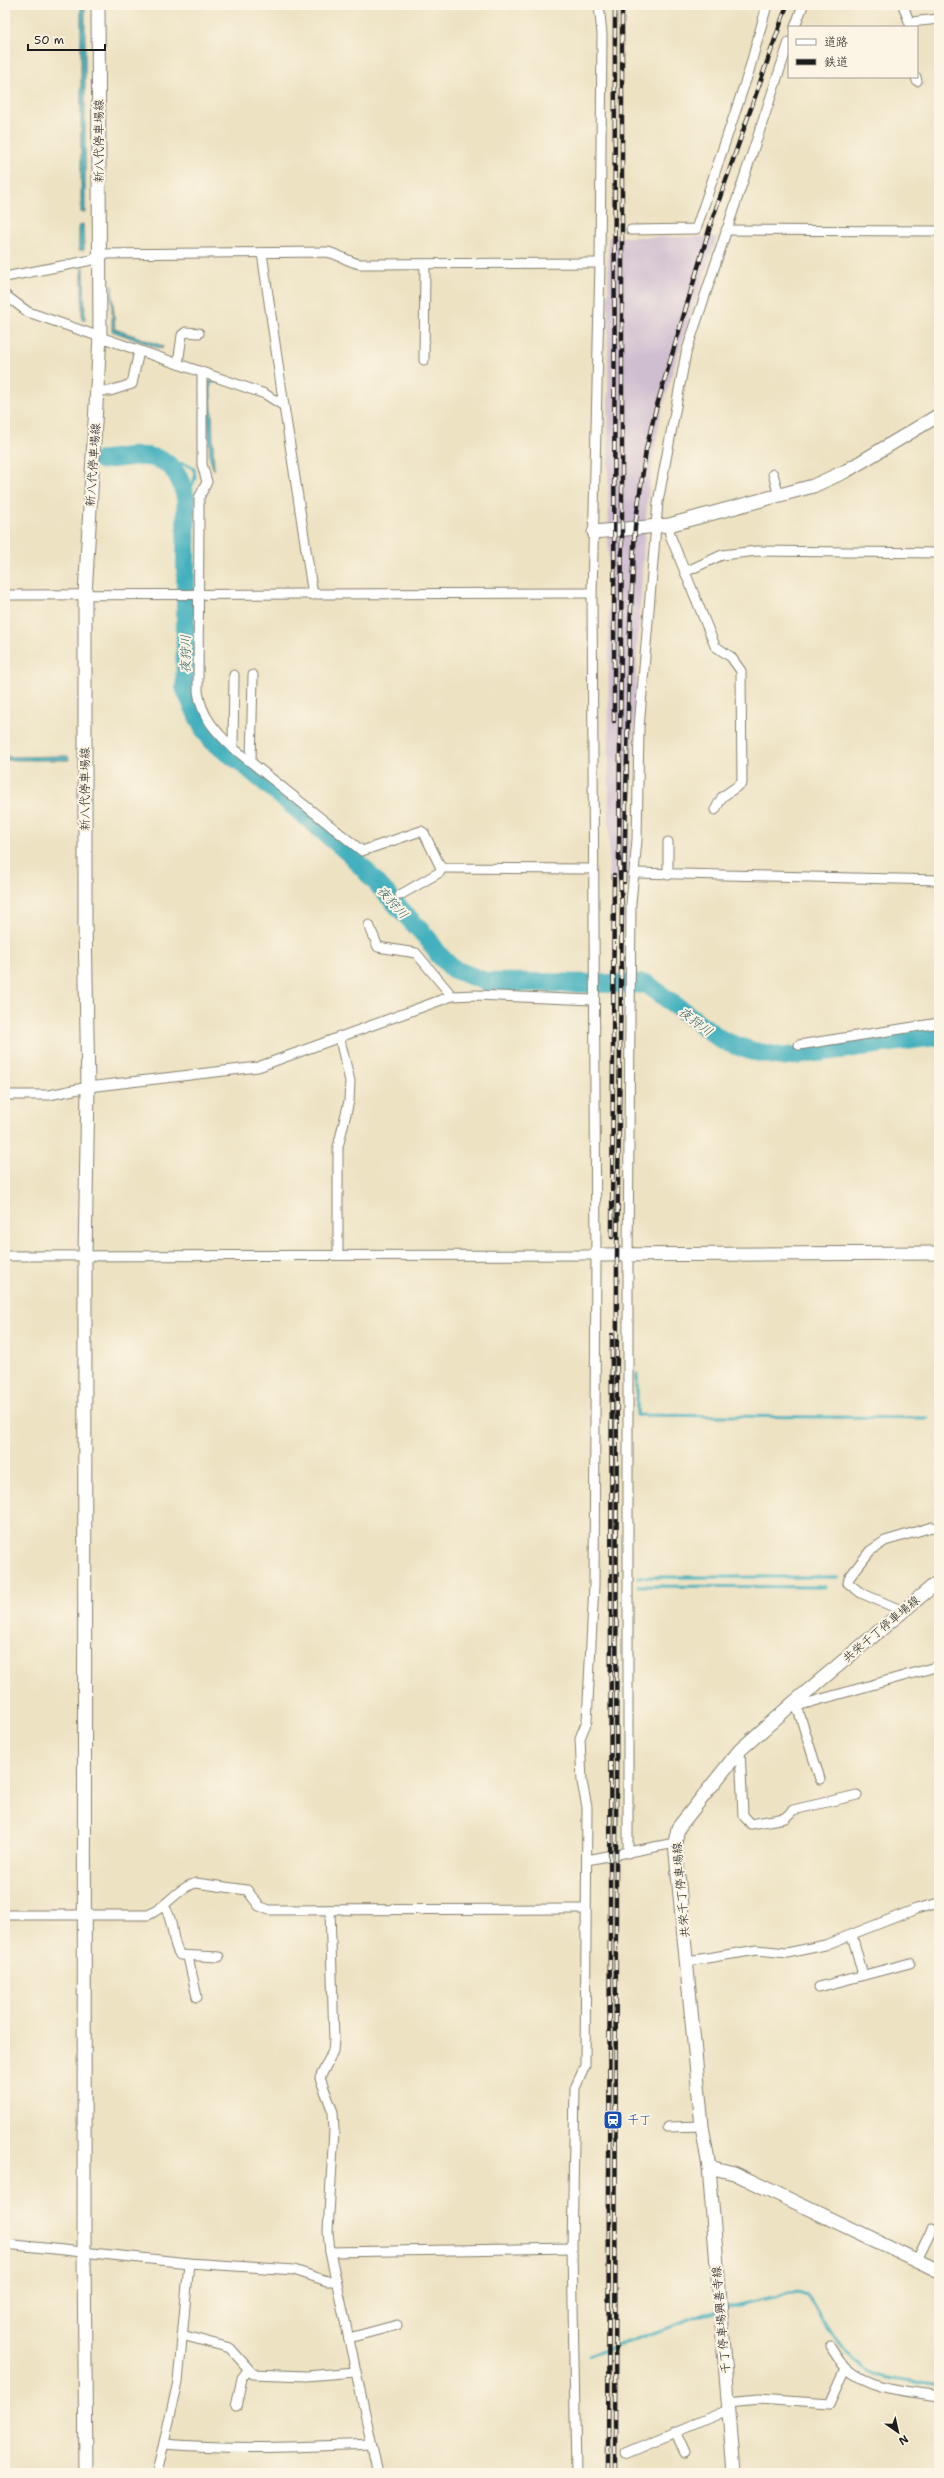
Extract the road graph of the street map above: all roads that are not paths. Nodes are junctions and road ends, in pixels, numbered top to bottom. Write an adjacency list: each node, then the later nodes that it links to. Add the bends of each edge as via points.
1 (98, 5): 14 (street, 新八代停車場線)
2 (599, 5): 15 (street, via 602,34)
3 (767, 5): 10 (street, via 749,71 696,229)
4 (802, 5): 8 (street)
5 (903, 5): 7 (street)
6 (939, 19): 7 (street)
7 (911, 24)
8 (794, 26)
9 (788, 45): 11 (street)
10 (631, 230)
11 (726, 230): 12 (street); 30 (street, via 686,353 659,495)
12 (939, 231)
13 (262, 253): 14 (street); 16 (street, via 327,252 360,264); 26 (street)
14 (99, 254): 17 (street, via 92,260); 20 (street, 新八代停車場線)
15 (600, 263): 16 (street); 31 (street)
16 (425, 264): 22 (street)
17 (5, 277)
18 (5, 295): 20 (street, via 28,312)
19 (199, 333): 23 (street, via 186,332 182,335)
20 (100, 336): 21 (street); 25 (street, 新八代停車場線)
21 (139, 351): 23 (street); 25 (street, via 132,384 110,391)
22 (424, 360)
23 (178, 364): 24 (street)
24 (202, 373): 26 (street, via 266,394); 34 (street, via 202,464 207,482 200,498)
25 (98, 390): 37 (street, 新八代停車場線)
26 (284, 406): 38 (street)
27 (939, 416): 29 (street, via 830,480)
28 (773, 474): 29 (street)
29 (780, 496): 30 (street)
30 (663, 525): 31 (street); 33 (street, via 670,535); 47 (street, via 639,728)
31 (594, 532): 35 (street)
32 (939, 553): 33 (street, via 757,551 722,555)
33 (685, 572): 43 (street, via 715,646 731,657 741,671 742,783 722,797)
34 (196, 593): 37 (street); 38 (street); 41 (street, via 199,700 208,722)
35 (592, 593): 38 (street); 46 (street)
36 (5, 595): 37 (street)
37 (85, 595): 57 (street, 新八代停車場線, via 85,925)
38 (312, 595)
39 (234, 675): 41 (street)
40 (253, 675): 42 (street)
41 (233, 748): 42 (street)
42 (251, 762): 45 (street, via 362,851 421,831)
43 (715, 810)
44 (668, 842): 48 (street)
45 (441, 868): 46 (street); 50 (street, via 440,872)
46 (593, 869): 53 (street)
47 (635, 873): 48 (street); 62 (street, via 631,903)
48 (668, 875): 49 (street)
49 (939, 880)
50 (400, 895)
51 (369, 925): 52 (street, via 378,947 416,953)
52 (450, 994): 53 (street); 55 (street)
53 (593, 999): 61 (street)
54 (939, 1023): 56 (street)
55 (339, 1036): 57 (street, via 252,1068); 60 (street, via 350,1081 349,1101 338,1147)
56 (799, 1045)
57 (88, 1087): 58 (street, via 50,1095); 64 (street, 新八代停車場線)
58 (5, 1096)
59 (939, 1254): 62 (street)
60 (338, 1255): 61 (street); 64 (street)
61 (596, 1255): 62 (street); 75 (street, via 594,1586 587,1721 580,1738 582,1782 587,1807)
62 (628, 1255): 74 (street)
63 (5, 1256): 64 (street)
64 (85, 1256): 81 (street, 新八代停車場線)
65 (939, 1528): 67 (street, via 932,1527 885,1541 870,1550 849,1578 848,1583 862,1593)
66 (939, 1581): 67 (street, 共栄千丁停車場線)
67 (903, 1611): 69 (street, 共栄千丁停車場線)
68 (938, 1669): 69 (street)
69 (794, 1705): 70 (street, 共栄千丁停車場線); 71 (street)
70 (740, 1750): 72 (street, via 743,1815 751,1824 785,1818 794,1810); 73 (street, 共栄千丁停車場線, via 678,1828)
71 (820, 1779)
72 (857, 1795)
73 (675, 1843): 74 (street); 85 (street, 共栄千丁停車場線)
74 (628, 1853): 75 (street)
75 (587, 1860): 78 (street)
76 (939, 1903): 82 (street, via 916,1909)
77 (164, 1906): 79 (street, via 188,1886 196,1883 247,1890 259,1906 269,1910); 81 (street, via 148,1915); 83 (street, via 170,1914 176,1950 180,1955)
78 (585, 1909): 79 (street); 95 (street, via 586,2066 575,2088)
79 (330, 1910): 96 (street, via 334,2040 333,2051 320,2078 333,2112 328,2231)
80 (5, 1915): 81 (street)
81 (85, 1915): 97 (street, 新八代停車場線)
82 (852, 1935): 85 (street, via 825,1945 787,1953 757,1950); 87 (street)
83 (188, 1957): 84 (street); 89 (street)
84 (219, 1957)
85 (688, 1961): 90 (street, 共栄千丁停車場線)
86 (910, 1963): 87 (street)
87 (863, 1975): 88 (street)
88 (819, 1987)
89 (197, 1997)
90 (702, 2126): 91 (street); 92 (street, 共栄千丁停車場線)
91 (668, 2127)
92 (709, 2167): 98 (street, via 734,2173); 110 (street, 千丁停車場興善寺線)
93 (932, 2229): 98 (street)
94 (5, 2244): 97 (street)
95 (572, 2248): 96 (street); 120 (street)
96 (330, 2252): 101 (street)
97 (84, 2253): 99 (street); 117 (street, 新八代停車場線)
98 (917, 2260): 100 (street)
99 (189, 2263): 101 (street, via 294,2270 327,2281); 103 (street)
100 (939, 2271)
101 (335, 2281): 104 (street, via 342,2300)
102 (397, 2325): 104 (street)
103 (182, 2335): 107 (street, via 230,2348); 113 (street, via 178,2382)
104 (349, 2338): 108 (street)
105 (830, 2346): 106 (street)
106 (846, 2368): 109 (street, via 862,2380 882,2387); 110 (street, via 830,2404 759,2399)
107 (248, 2370): 108 (street, via 253,2374 306,2376); 111 (street, via 242,2378)
108 (355, 2372): 114 (street)
109 (939, 2396)
110 (728, 2406): 112 (street); 121 (street, 千丁停車場興善寺線)
111 (236, 2407)
112 (675, 2431): 115 (street); 116 (street)
113 (164, 2444): 114 (street, via 242,2448); 118 (street)
114 (371, 2444): 119 (street)
115 (626, 2453)
116 (684, 2453)
117 (86, 2473)
118 (157, 2473)
119 (378, 2473)
120 (576, 2473)
121 (734, 2473)

